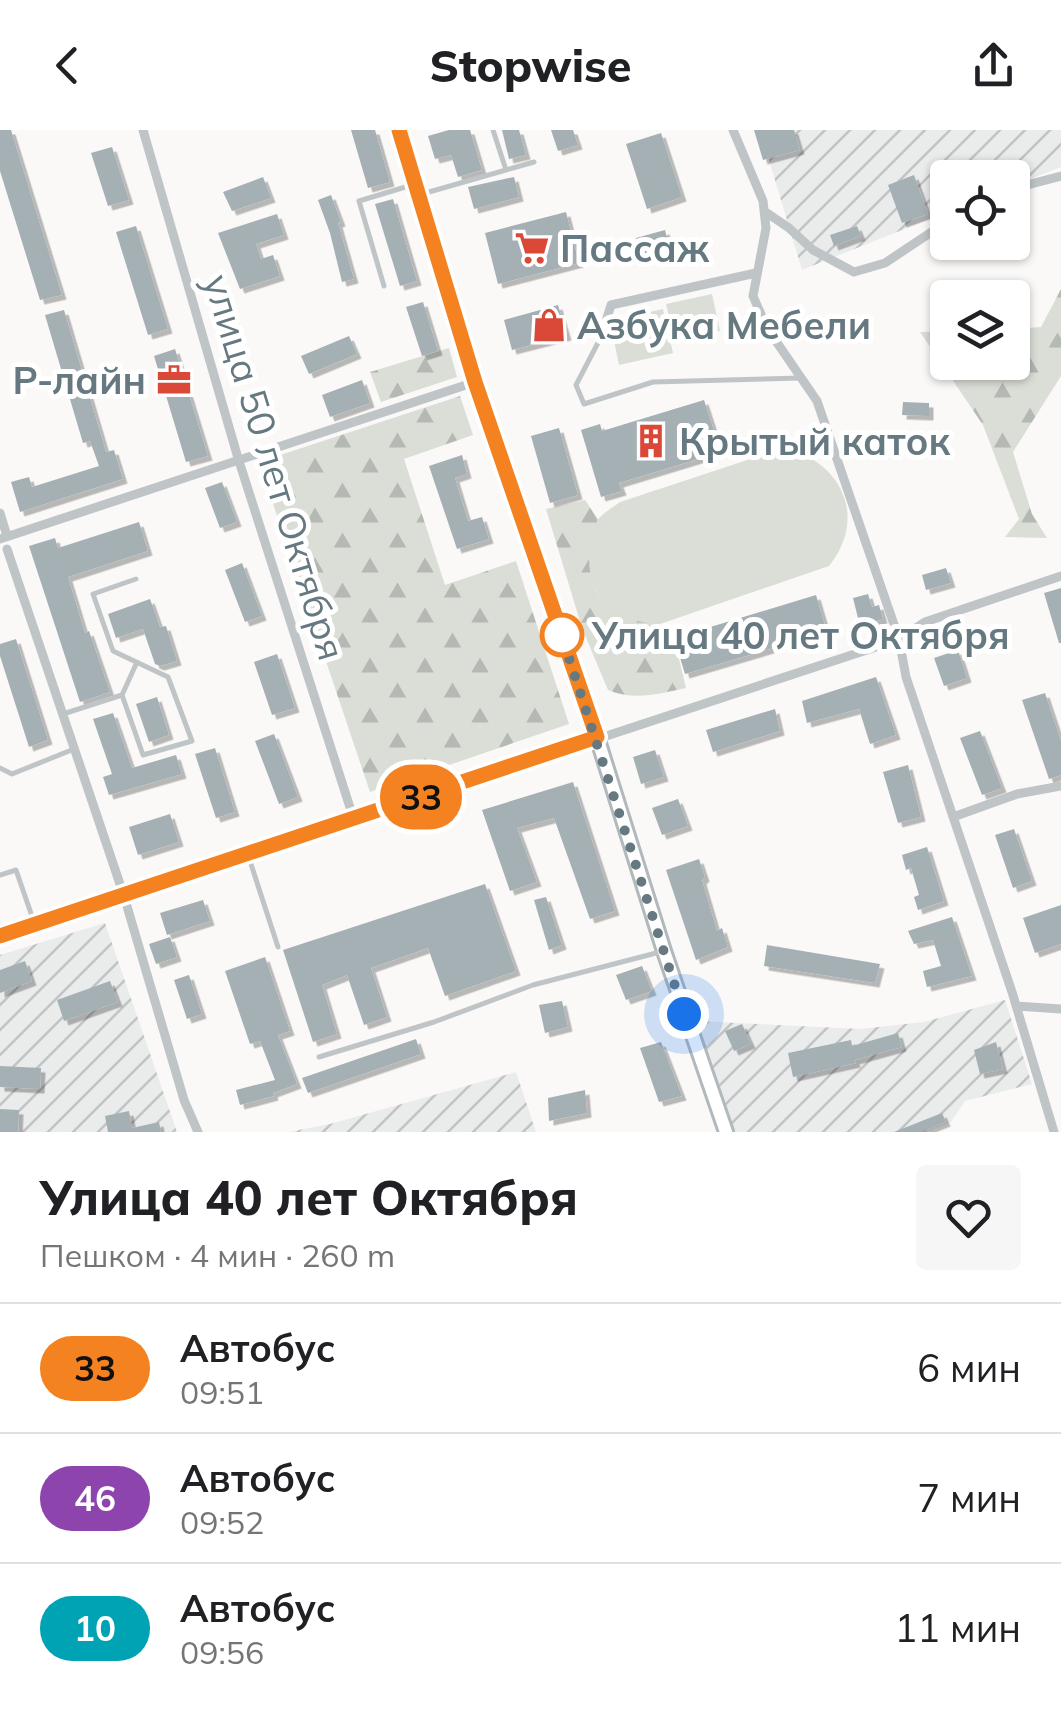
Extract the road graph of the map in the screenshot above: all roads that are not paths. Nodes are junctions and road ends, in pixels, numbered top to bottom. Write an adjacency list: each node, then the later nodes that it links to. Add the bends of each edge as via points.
1 (143, 130): 17 (street, улица 50 лет Октября)
2 (399, 130): 9 (main road)
3 (493, 130): 6 (lane)
4 (733, 130): 10 (street)
5 (534, 162): 6 (lane)
6 (506, 170): 9 (lane)
7 (1061, 176): 8 (street)
8 (1030, 184)
9 (417, 190): 13 (lane, via 359,201); 16 (main road)
10 (764, 212): 11 (street, via 854,272 885,263); 12 (street)
11 (930, 234)
12 (756, 273): 14 (street, via 611,305); 15 (street, via 753,296 767,328)
13 (384, 286)
14 (601, 337): 15 (lane, via 576,385 584,404 653,382)
15 (804, 378): 23 (street, via 845,476)
16 (475, 382): 17 (street); 28 (main road)
17 (238, 458): 19 (street); 33 (street, улица 50 лет Октября)
18 (0, 513): 19 (street)
19 (4, 537)
20 (7, 549): 27 (street)
21 (1061, 576): 23 (street, via 925,622)
22 (136, 580): 25 (lane, via 94,594 113,651)
23 (899, 640): 32 (street)
24 (884, 644): 28 (street)
25 (136, 662): 26 (lane); 26 (lane, via 168,677 192,741 143,755)
26 (122, 695): 27 (lane)
27 (62, 714): 29 (street)
28 (597, 737): 33 (street); 40 (main road)
29 (74, 749): 30 (lane, via 12,774); 36 (street)
30 (0, 768)
31 (1061, 786): 32 (street)
32 (954, 817): 41 (street)
33 (354, 820): 34 (street)
34 (248, 855): 36 (street); 39 (lane)
35 (0, 875): 37 (lane, via 16,870)
36 (124, 896): 37 (street); 44 (street)
37 (35, 925): 38 (street)
38 (0, 936)
39 (278, 947)
40 (664, 951): 43 (lane, via 533,985); 45 (main road)
41 (1016, 1006): 42 (street); 46 (street)
42 (1061, 1009)
43 (318, 1057)
44 (198, 1132)
45 (726, 1132)
46 (1054, 1132)

